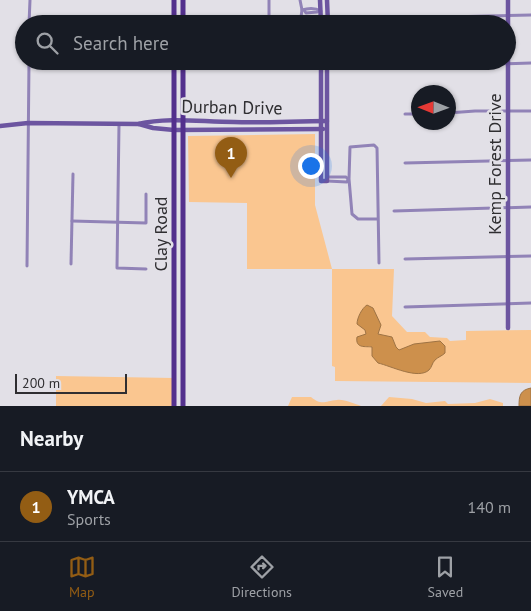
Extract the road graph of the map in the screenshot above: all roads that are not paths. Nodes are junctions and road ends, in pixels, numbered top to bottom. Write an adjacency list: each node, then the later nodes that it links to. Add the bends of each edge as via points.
1 (30, 0): 13 (street)
2 (174, 0): 14 (main road)
3 (183, 0): 15 (main road)
4 (269, 0): 16 (street)
5 (300, 0): 10 (street)
6 (320, 0): 11 (street)
7 (327, 0): 9 (street)
8 (508, 0): 12 (street, Kemp Forest Drive)
9 (327, 9): 11 (street); 19 (street)
10 (303, 10): 11 (street, via 313,8); 17 (street)
11 (320, 11): 18 (street)
12 (508, 14): 20 (street); 21 (street)
13 (29, 15)
14 (174, 15)
15 (183, 15)
16 (269, 15)
17 (302, 15)
18 (320, 15)
19 (327, 15)
20 (482, 15)
21 (531, 15)
22 (516, 63): 23 (street)
23 (531, 63)
24 (29, 70): 39 (street)
25 (174, 70): 36 (main road, Clay Road)
26 (183, 70): 35 (main road, Clay Road)
27 (321, 70): 37 (street)
28 (327, 70): 38 (street)
29 (508, 70): 30 (street, Kemp Forest Drive)
30 (508, 110): 31 (street); 32 (street); 46 (street, Kemp Forest Drive)
31 (531, 111)
32 (456, 113)
33 (405, 114): 34 (street)
34 (411, 114)
35 (183, 119): 36 (street, Durban Drive); 37 (street, Durban Drive); 45 (main road, Clay Road)
36 (174, 120): 41 (street, Durban Drive); 44 (main road, Clay Road)
37 (321, 121): 38 (street, Durban Drive); 43 (street)
38 (327, 121): 43 (street)
39 (28, 123): 40 (street, Durban Drive); 42 (street, Durban Drive); 70 (street)
40 (119, 124): 41 (street, Durban Drive); 62 (street)
41 (138, 124): 44 (street, Durban Drive)
42 (0, 126)
43 (324, 129): 45 (street, Durban Drive); 51 (street); 51 (street, via 321,181)
44 (174, 130): 45 (street, Durban Drive); 54 (main road, Clay Road)
45 (182, 130): 56 (main road, Clay Road)
46 (508, 159): 47 (street); 48 (street); 57 (street, Kemp Forest Drive)
47 (531, 160)
48 (405, 163)
49 (73, 174): 61 (street)
50 (339, 177): 51 (street); 52 (street); 53 (street)
51 (327, 179): 53 (street)
52 (349, 180): 53 (street); 60 (street, via 350,210 354,218); 60 (street, via 350,147 376,146)
53 (339, 182)
54 (174, 193): 56 (main road); 65 (main road, Clay Road)
55 (146, 194): 62 (street, via 146,223)
56 (183, 194): 66 (main road, Clay Road)
57 (508, 207): 58 (street); 59 (street); 63 (street, Kemp Forest Drive)
58 (531, 208)
59 (394, 211)
60 (378, 219): 68 (street)
61 (72, 221): 62 (street); 69 (street)
62 (117, 222): 71 (street, via 117,268)
63 (508, 255): 64 (street); 67 (street); 72 (street, Kemp Forest Drive)
64 (531, 256)
65 (174, 258): 66 (main road); 75 (main road, Clay Road)
66 (183, 258): 76 (main road, Clay Road)
67 (405, 259)
68 (379, 262)
69 (71, 264)
70 (27, 266)
71 (146, 269)
72 (508, 304): 73 (street); 74 (street); 77 (street, Kemp Forest Drive)
73 (531, 304)
74 (405, 307)
75 (174, 318): 76 (main road); 78 (main road, Clay Road)
76 (183, 318): 79 (main road, Clay Road)
77 (508, 328)
78 (174, 372): 79 (main road); 80 (main road, Clay Road)
79 (183, 372): 81 (main road, Clay Road)
80 (174, 406)
81 (183, 406)

